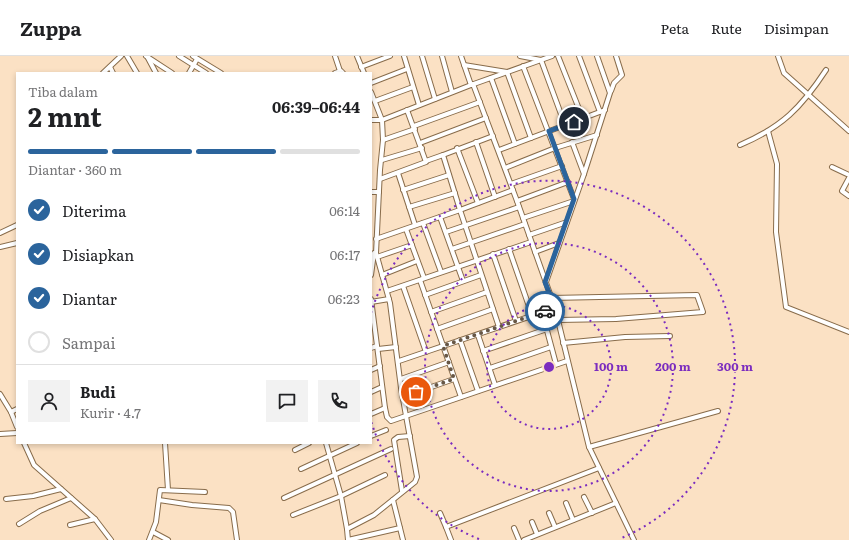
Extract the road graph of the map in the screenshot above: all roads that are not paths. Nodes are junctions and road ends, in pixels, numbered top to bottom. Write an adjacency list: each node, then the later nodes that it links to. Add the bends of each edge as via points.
1 (121, 56): 25 (street)
2 (128, 56): 31 (street)
3 (180, 56): 22 (street)
4 (193, 56): 20 (street)
5 (335, 56): 37 (street)
6 (357, 56): 26 (street)
7 (390, 56): 26 (street)
8 (404, 56): 27 (street)
9 (422, 56): 48 (street)
10 (442, 56): 45 (street)
11 (462, 56): 23 (street)
12 (520, 56): 21 (street)
13 (552, 56): 21 (street)
14 (558, 56): 56 (street)
15 (579, 56): 54 (street)
16 (597, 56): 44 (street)
17 (616, 56): 44 (street, via 622,75 614,83)
18 (778, 56): 47 (street, via 784,73)
19 (146, 57): 32 (street); 33 (street)
20 (198, 59): 22 (street); 36 (street)
21 (541, 60): 24 (street); 59 (street)
22 (194, 65): 34 (street); 35 (street)
23 (464, 65): 39 (street); 42 (street)
24 (523, 66): 39 (street); 61 (street)
25 (110, 67): 29 (street); 30 (street)
26 (361, 67): 38 (street)
27 (408, 69): 41 (street); 43 (street)
28 (826, 70): 47 (street)
29 (104, 72)
30 (112, 72)
31 (136, 72)
32 (155, 72)
33 (170, 72)
34 (190, 72)
35 (204, 72)
36 (219, 72)
37 (339, 72)
38 (364, 72)
39 (507, 72): 40 (street); 66 (street)
40 (491, 78): 42 (street); 70 (street)
41 (372, 83)
42 (472, 84): 45 (street); 50 (street)
43 (413, 87): 49 (street); 51 (street)
44 (611, 91): 53 (street)
45 (452, 92): 48 (street)
46 (372, 95): 49 (street)
47 (810, 95): 62 (street, via 790,116); 63 (street)
48 (435, 99): 51 (street)
49 (374, 101): 58 (street)
50 (480, 102): 55 (street); 60 (street)
51 (420, 105): 52 (street)
52 (407, 110): 58 (street); 60 (street)
53 (606, 110): 54 (street); 64 (street)
54 (600, 112): 56 (street)
55 (486, 118): 65 (street); 71 (street)
56 (583, 119): 59 (street)
57 (372, 120): 58 (street)
58 (382, 120): 67 (street)
59 (565, 125): 61 (street)
60 (415, 127): 67 (street); 71 (street)
61 (549, 131): 66 (street); 74 (street)
62 (768, 131): 72 (street); 156 (street, via 777,164 776,232 786,306)
63 (849, 131)
64 (596, 135): 69 (street); 83 (street)
65 (493, 136): 68 (street); 75 (street)
66 (531, 138): 70 (street)
67 (383, 140): 77 (street)
68 (476, 142): 73 (street); 96 (street)
69 (572, 142): 74 (street); 83 (street)
70 (515, 144): 75 (street)
71 (421, 145): 77 (street); 78 (street)
72 (740, 145)
73 (457, 148): 76 (street); 99 (street)
74 (555, 148): 79 (street); 81 (street)
75 (498, 150): 81 (street)
76 (443, 155): 78 (street); 84 (street)
77 (382, 160): 87 (street)
78 (426, 161): 82 (street)
79 (562, 166): 88 (street); 89 (street)
80 (832, 167): 85 (street)
81 (505, 168): 89 (street)
82 (398, 173): 87 (street); 90 (street)
83 (584, 174): 98 (street)
84 (449, 175): 90 (street); 94 (street)
85 (849, 175)
86 (849, 178): 95 (street, via 842,191)
87 (380, 179): 93 (street)
88 (568, 182): 97 (street); 98 (street)
89 (511, 184): 91 (street)
90 (403, 190): 100 (street)
91 (513, 190): 96 (street); 97 (street)
92 (372, 192): 93 (street)
93 (379, 192): 115 (street)
94 (455, 193): 100 (street); 102 (street)
95 (849, 196)
96 (495, 197): 99 (street)
97 (517, 200): 101 (street)
98 (574, 200): 104 (street); 105 (street)
99 (478, 203): 102 (street)
100 (409, 207): 109 (street)
101 (519, 207): 104 (street); 110 (street)
102 (460, 210): 103 (street); 110 (street)
103 (440, 217): 106 (street); 112 (street)
104 (523, 218): 107 (street)
105 (567, 222): 114 (street); 119 (street)
106 (423, 223): 109 (street); 131 (street)
107 (525, 224): 114 (street); 118 (street)
108 (16, 225): 113 (street)
109 (415, 225): 111 (street)
110 (465, 225): 112 (street); 118 (street)
111 (406, 229): 115 (street); 120 (street)
112 (446, 232): 122 (street)
113 (0, 233)
114 (529, 234): 116 (street)
115 (376, 239): 125 (street)
116 (531, 242): 123 (street); 124 (street)
117 (16, 243): 121 (street)
118 (470, 243): 122 (street); 127 (street)
119 (559, 244): 124 (street); 136 (street)
120 (412, 245): 125 (street); 128 (street)
121 (0, 247)
122 (452, 249): 129 (street)
123 (509, 249): 126 (street); 149 (street)
124 (535, 252): 136 (street)
125 (375, 254): 130 (street); 132 (street)
126 (493, 254): 127 (street); 151 (street)
127 (476, 259): 129 (street); 133 (street)
128 (417, 261): 132 (street); 134 (street)
129 (458, 266): 131 (street); 135 (street)
130 (372, 270)
131 (440, 272): 134 (street)
132 (382, 274): 138 (street)
133 (481, 275): 135 (street); 139 (street)
134 (422, 279): 137 (street); 140 (street)
135 (463, 281): 140 (street)
136 (545, 282): 141 (street)
137 (403, 286): 138 (street); 167 (street)
138 (387, 291): 142 (street)
139 (487, 292): 145 (street); 146 (street)
140 (425, 295): 146 (street)
141 (551, 298): 144 (street); 150 (street, via 697,295 703,312 616,320)
142 (389, 299): 143 (street); 161 (street)
143 (372, 302)
144 (555, 308): 147 (street); 150 (street)
145 (493, 309): 153 (street); 155 (street)
146 (431, 312): 155 (street)
147 (542, 312): 149 (street); 154 (street)
148 (372, 314): 152 (street)
149 (532, 315): 151 (street)
150 (558, 320): 160 (street)
151 (516, 321): 153 (street)
152 (373, 326): 163 (street)
153 (499, 327): 157 (street)
154 (547, 328): 164 (street); 166 (street)
155 (437, 329): 162 (street)
156 (849, 332)
157 (478, 335): 159 (street); 166 (street)
158 (670, 336): 160 (street)
159 (460, 340): 162 (street); 179 (street)
160 (563, 342): 169 (street)
161 (396, 346): 163 (street); 168 (street)
162 (443, 346): 167 (street); 170 (street)
163 (378, 347): 165 (street); 172 (street)
164 (551, 347): 171 (street); 173 (street)
165 (372, 348)
166 (483, 351): 173 (street)
167 (426, 352): 168 (street)
168 (399, 361): 175 (street)
169 (567, 361): 171 (street); 201 (street)
170 (449, 362): 175 (street); 176 (street)
171 (556, 364): 177 (street)
172 (380, 366): 174 (street); 178 (street)
173 (490, 368): 177 (street)
174 (372, 370)
175 (401, 379): 182 (street)
176 (454, 379): 182 (street); 183 (street)
177 (495, 385): 179 (street)
178 (382, 387): 180 (street); 184 (street)
179 (478, 391): 183 (street)
180 (372, 392)
181 (0, 394): 187 (street)
182 (403, 397): 189 (street)
183 (461, 397): 189 (street)
184 (385, 408): 188 (street); 189 (street, via 391,421)
185 (16, 410): 187 (street)
186 (718, 411): 201 (street)
187 (11, 412): 190 (street)
188 (372, 414)
189 (407, 415): 195 (street)
190 (16, 424)
191 (386, 430): 194 (street)
192 (16, 433): 193 (street)
193 (0, 434)
194 (372, 436)
195 (410, 436): 211 (street, via 418,477); 211 (street, via 394,440)
196 (24, 444): 209 (street, via 34,465)
197 (165, 444): 210 (street)
198 (307, 444): 203 (street)
199 (326, 444): 204 (street)
200 (355, 444): 204 (street)
201 (589, 447): 205 (street)
202 (391, 449): 207 (street)
203 (295, 450)
204 (330, 455): 206 (street); 207 (street)
205 (599, 468): 221 (street); 231 (street)
206 (301, 469)
207 (334, 475): 215 (street); 216 (street)
208 (385, 475): 216 (street)
209 (62, 489): 214 (street); 217 (street)
210 (168, 490): 212 (street); 218 (street, via 160,490)
211 (402, 491): 219 (street)
212 (205, 492)
213 (584, 497): 223 (street)
214 (71, 498): 226 (street); 229 (street, via 40,511)
215 (284, 498)
216 (341, 498): 225 (street); 235 (street)
217 (6, 499)
218 (159, 500): 236 (street); 241 (street, via 192,506 229,508 233,512)
219 (393, 500): 233 (street); 235 (street, via 374,515)
220 (566, 502): 227 (street)
221 (616, 503): 223 (street); 247 (street)
222 (549, 513): 232 (street)
223 (592, 513): 227 (street)
224 (440, 514): 231 (street)
225 (293, 515)
226 (95, 519): 230 (street); 238 (street)
227 (573, 520): 232 (street)
228 (532, 522): 237 (street)
229 (19, 524)
230 (70, 525)
231 (446, 527): 244 (street)
232 (555, 527): 237 (street)
233 (400, 528): 242 (street); 243 (street)
234 (514, 528): 245 (street)
235 (347, 529): 242 (street)
236 (153, 532): 239 (street); 240 (street)
237 (537, 534): 246 (street)
238 (112, 540)
239 (148, 540)
240 (168, 540)
241 (237, 540)
242 (348, 540)
243 (403, 540)
244 (451, 540)
245 (519, 540)
246 (524, 540)
247 (634, 540)

